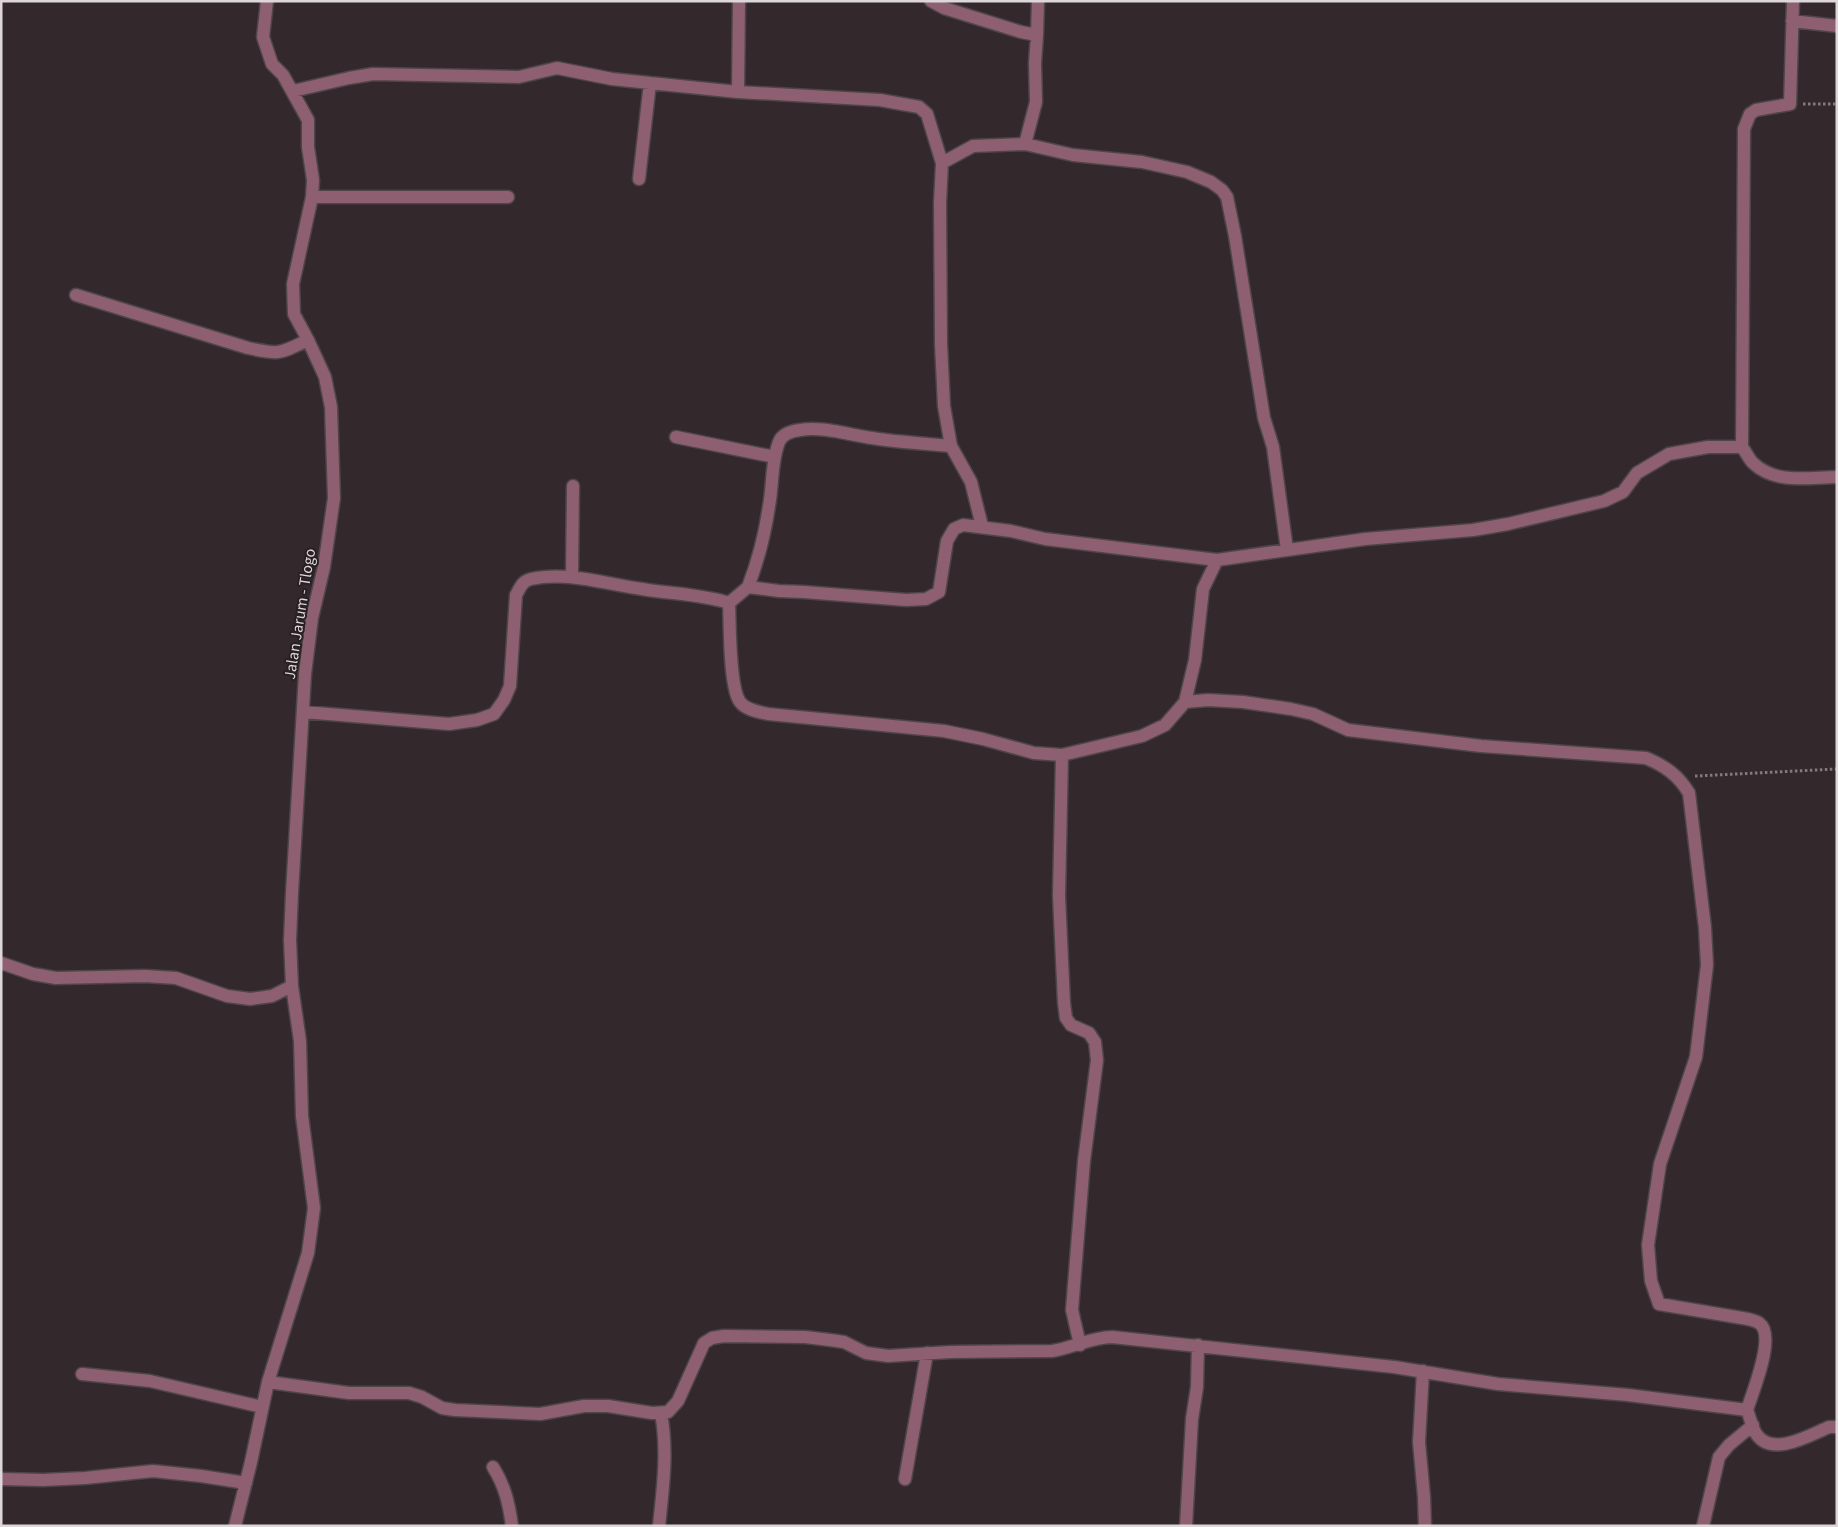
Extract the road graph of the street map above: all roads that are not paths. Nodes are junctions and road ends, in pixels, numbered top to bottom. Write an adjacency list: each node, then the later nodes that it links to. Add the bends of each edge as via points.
1 (267, 1): 10 (street, Jalan Jarum - Tlogo, via 263,37 272,64)
2 (738, 1): 11 (street)
3 (931, 1): 8 (street, via 944,8)
4 (1038, 1): 8 (street)
5 (1793, 1): 6 (street)
6 (1792, 21): 7 (street); 21 (street, via 1790,104 1756,110 1750,114 1744,129)
7 (1837, 26)
8 (1037, 35): 12 (street, via 1036,102)
9 (650, 83): 10 (street, via 556,68 519,77 372,74); 11 (street); 14 (street)
10 (293, 91): 16 (street, Jalan Jarum - Tlogo, via 308,120)
11 (738, 92): 13 (street, via 880,100 919,107 927,114)
12 (1026, 144): 13 (street, via 973,146); 26 (street, via 1073,156 1142,162 1187,172 1222,190 1227,198 1238,250)
13 (942, 163): 20 (street, via 941,344 944,406)
14 (638, 179)
15 (508, 196): 16 (street)
16 (312, 197): 18 (street, Jalan Jarum - Tlogo, via 293,284 294,314)
17 (76, 295): 18 (street, via 272,354 282,353)
18 (308, 340): 32 (street, Jalan Jarum - Tlogo, via 325,377 331,407 334,498 324,567 312,618)
19 (676, 437): 22 (street)
20 (951, 446): 22 (street, via 801,429 785,434 779,441); 25 (street, via 971,482)
21 (1742, 447): 23 (street, via 1754,464 1783,478); 26 (street, via 1708,447 1669,454 1637,473 1623,492 1604,501 1539,517 1473,530 1365,539)
22 (775, 456): 29 (street, via 765,530)
23 (1837, 477)
24 (573, 486): 28 (street)
25 (982, 526): 27 (street, via 1045,539); 29 (street, via 963,525 954,529 947,541 939,592 926,599)
26 (1288, 550): 27 (street)
27 (1217, 560): 31 (street, via 1203,589 1195,660)
28 (572, 577): 30 (street, via 715,598); 32 (street, via 530,579 522,583 516,595 510,686 494,714 449,724)
29 (748, 587): 30 (street)
30 (729, 603): 33 (street, via 733,684 740,703 752,710 944,731 1034,753)
31 (1185, 702): 33 (street, via 1165,725 1142,736); 43 (street, via 1217,700 1291,709 1313,714 1348,730 1472,745 1646,758 1666,767 1683,784 1689,794 1707,965 1696,1057 1660,1164 1648,1245 1651,1281 1659,1304 1748,1319 1763,1327 1767,1346)
32 (304, 712): 35 (street, Jalan Jarum - Tlogo, via 292,894)
33 (1062, 754): 36 (street, via 1059,896 1064,1003 1066,1018 1071,1025 1089,1033 1095,1042 1097,1060 1084,1161 1072,1310)
34 (1, 964): 35 (street, via 56,978 176,978 227,996 250,999 272,996)
35 (292, 986): 41 (street, Jalan Jarum - Tlogo, via 300,1041 302,1116 314,1208 308,1253)
36 (1080, 1345): 37 (street, via 1102,1336); 38 (street, via 1052,1352)
37 (1198, 1345): 39 (street); 54 (street)
38 (928, 1353): 44 (street, via 888,1356 866,1353 844,1342 805,1337 712,1338 704,1343 678,1402 668,1412); 49 (street)
39 (1423, 1371): 43 (street, via 1498,1384 1628,1395); 55 (street, via 1419,1442)
40 (82, 1374): 42 (street, via 150,1381)
41 (268, 1382): 42 (street, Jalan Jarum - Tlogo); 44 (street, via 349,1393 409,1393 442,1408 455,1410 540,1414 584,1406 608,1406)
42 (262, 1407): 50 (street, Jalan Jarum - Tlogo)
43 (1747, 1410): 45 (street)
44 (661, 1413): 53 (street, via 665,1448)
45 (1753, 1425): 46 (street, via 1757,1436 1770,1444 1786,1444 1829,1427); 56 (street, via 1719,1457)
46 (1837, 1427)
47 (494, 1467): 52 (street, via 507,1493)
48 (1, 1478): 50 (street, via 42,1480 153,1471)
49 (906, 1479)
50 (246, 1483): 51 (street, Jalan Jarum - Tlogo)
51 (235, 1526)
52 (512, 1526)
53 (659, 1526)
54 (1186, 1526)
55 (1425, 1526)
56 (1703, 1526)

